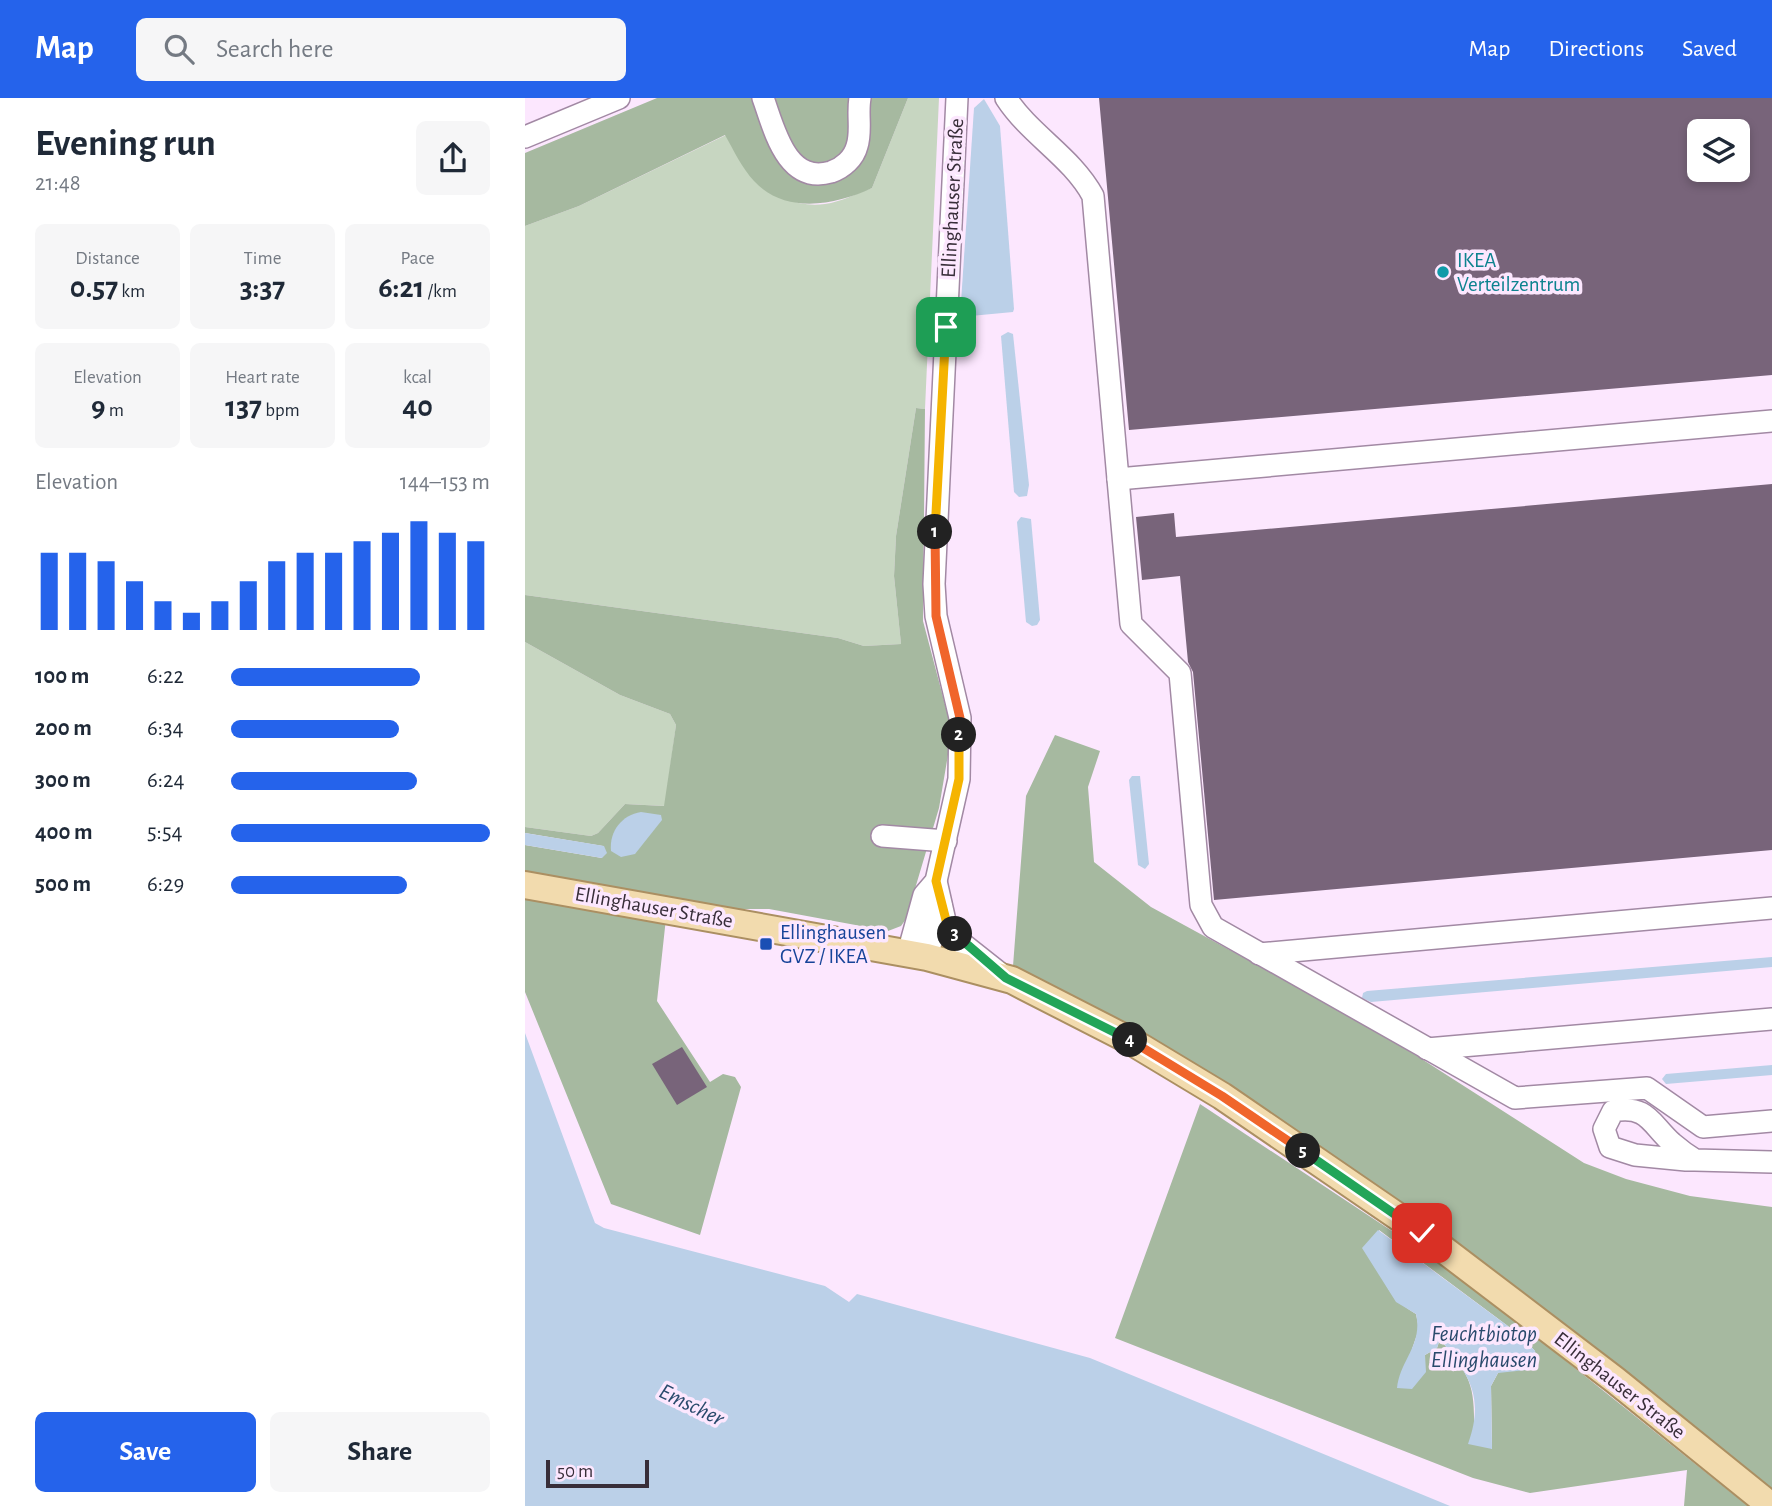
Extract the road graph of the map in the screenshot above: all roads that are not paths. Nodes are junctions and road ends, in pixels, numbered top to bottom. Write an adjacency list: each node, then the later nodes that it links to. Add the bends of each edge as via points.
1 (619, 98): 6 (street)
2 (764, 98): 3 (street, via 788,160 822,173 852,157 858,146)
3 (860, 98)
4 (957, 98): 10 (street, Ellinghauser Straße, via 934,558 936,616 960,718 959,779)
5 (1006, 98): 8 (street, via 1083,178 1093,196)
6 (525, 137)
7 (1772, 421): 8 (street)
8 (1118, 479): 15 (street, via 1131,624 1180,673 1201,905 1213,928)
9 (882, 836): 10 (street)
10 (946, 841): 11 (street, Ellinghauser Straße)
11 (936, 881): 13 (street, Ellinghauser Straße); 16 (street, Ellinghauser Straße, via 924,895)
12 (525, 885): 16 (main road, Ellinghauser Straße)
13 (942, 902): 16 (street); 17 (street, Ellinghauser Straße, via 946,920 959,941)
14 (1772, 908): 15 (street)
15 (1259, 954): 19 (street)
16 (918, 955): 17 (main road, Ellinghauser Straße)
17 (1006, 978): 23 (main road, Ellinghauser Straße, via 1129,1040 1343,1178 1519,1306)
18 (1772, 1019): 19 (street)
19 (1427, 1049): 20 (street, via 1515,1098 1647,1088 1703,1127)
20 (1772, 1121)
21 (1695, 1160): 22 (street)
22 (1772, 1162)
23 (1771, 1506)

